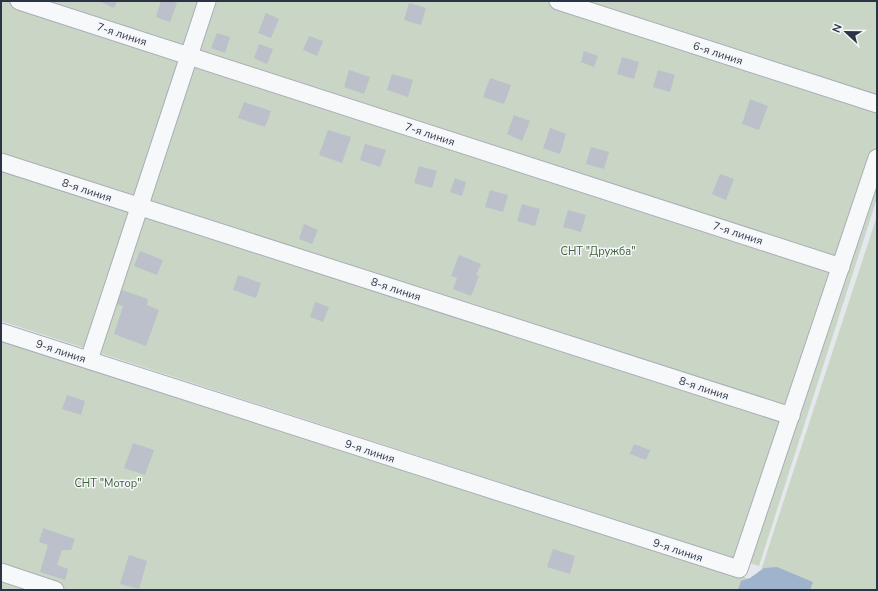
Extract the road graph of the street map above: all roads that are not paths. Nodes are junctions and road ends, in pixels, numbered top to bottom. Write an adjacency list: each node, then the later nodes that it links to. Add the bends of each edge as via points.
1 (19, 1): 4 (street, 7-я линия)
2 (207, 1): 4 (street)
3 (558, 1): 5 (street, 6-я линия)
4 (189, 56): 8 (street); 9 (street, 7-я линия)
5 (877, 104)
6 (877, 158): 9 (street)
7 (1, 162): 8 (street, 8-я линия)
8 (139, 207): 11 (street); 12 (street, 8-я линия)
9 (841, 267): 12 (street)
10 (1, 332): 11 (street, 9-я линия)
11 (89, 360): 12 (street, 9-я линия, via 739,569)
12 (790, 416)
13 (1, 572): 14 (street)
14 (55, 590)

